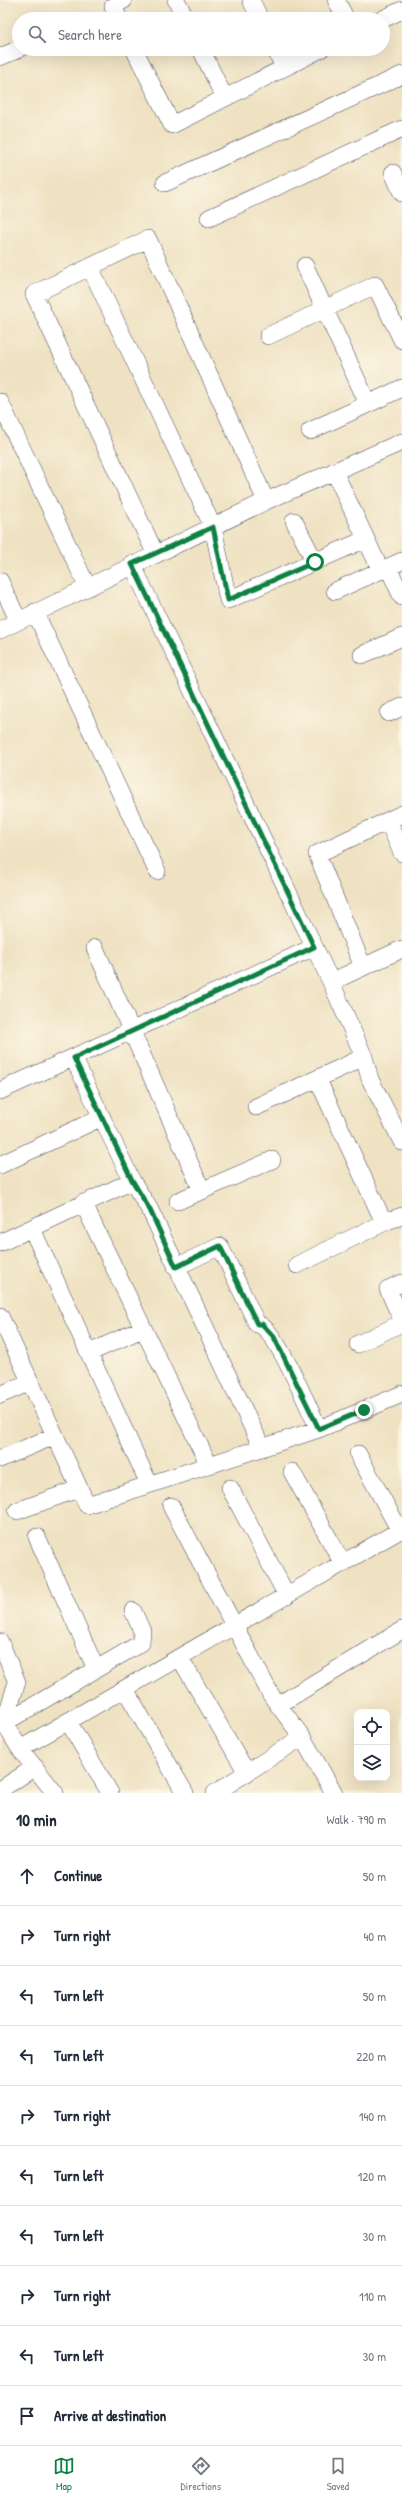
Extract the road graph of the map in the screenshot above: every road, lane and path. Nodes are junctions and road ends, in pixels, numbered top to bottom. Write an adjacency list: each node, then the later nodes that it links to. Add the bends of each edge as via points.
1 (124, 0): 6 (street, via 113,6)
2 (176, 0): 7 (street)
3 (251, 0): 8 (street)
4 (336, 0): 9 (street)
5 (402, 10): 10 (street)
6 (116, 12)
7 (182, 12)
8 (257, 12)
9 (342, 12)
10 (390, 16)
11 (12, 52): 16 (street)
12 (138, 56): 19 (street, via 172,125)
13 (204, 56): 19 (street)
14 (278, 56): 17 (street)
15 (307, 56): 17 (street)
16 (0, 58)
17 (284, 67): 19 (street)
18 (402, 74): 22 (street)
19 (224, 97)
20 (402, 129): 24 (street)
21 (393, 173): 23 (street)
22 (165, 183)
23 (402, 193)
24 (209, 218)
25 (304, 266): 27 (street)
26 (90, 267): 36 (street, via 148,239); 38 (street); 40 (street, via 34,294)
27 (324, 309): 28 (street); 29 (street, via 375,285); 32 (street)
28 (268, 336)
29 (402, 340)
30 (402, 388): 32 (street)
31 (0, 402): 45 (street)
32 (368, 404): 33 (street)
33 (310, 431)
34 (402, 442): 35 (street)
35 (334, 471): 36 (street); 39 (street)
36 (266, 501): 38 (street)
37 (294, 521): 41 (street)
38 (213, 527): 40 (street); 41 (street, via 228,600)
39 (366, 539): 41 (street); 43 (street)
40 (155, 553): 42 (street)
41 (315, 562)
42 (132, 564): 45 (street); 56 (street)
43 (390, 566): 46 (street); 47 (street)
44 (0, 581): 49 (street)
45 (87, 586): 48 (street)
46 (335, 591)
47 (402, 597)
48 (35, 612): 49 (street); 55 (street)
49 (18, 620): 50 (street)
50 (0, 630)
51 (402, 637): 52 (street)
52 (362, 655)
53 (395, 818): 54 (street); 59 (street, via 317,854)
54 (402, 852)
55 (157, 871)
56 (314, 947): 60 (street); 61 (street)
57 (95, 948): 61 (street)
58 (402, 949): 59 (street)
59 (363, 967): 60 (street)
60 (331, 982): 62 (street)
61 (133, 1032): 63 (street); 72 (street)
62 (364, 1057): 64 (street); 68 (street, via 370,1079)
63 (74, 1058): 65 (street); 67 (street)
64 (318, 1080): 66 (street); 75 (street, via 381,1216)
65 (0, 1091)
66 (256, 1107)
67 (102, 1117): 70 (street); 71 (street)
68 (402, 1142)
69 (272, 1160): 72 (street)
70 (0, 1165)
71 (132, 1180): 74 (street); 79 (street, via 150,1210)
72 (202, 1190): 73 (street)
73 (178, 1201)
74 (83, 1203): 76 (street); 83 (street)
75 (394, 1219): 78 (street)
76 (32, 1228): 77 (street); 85 (street)
77 (0, 1243)
78 (297, 1265)
79 (176, 1267): 89 (street, via 220,1246 257,1324 262,1324 274,1337); 91 (street)
80 (402, 1283): 82 (street, via 388,1289)
81 (1, 1319): 86 (street)
82 (402, 1322): 84 (street)
83 (142, 1329): 85 (street); 94 (street)
84 (358, 1344)
85 (89, 1353): 96 (street)
86 (30, 1382): 88 (street); 90 (street)
87 (402, 1394): 89 (street)
88 (0, 1395)
89 (319, 1429): 91 (street)
90 (54, 1436): 93 (street); 98 (street)
91 (262, 1448): 94 (street)
92 (358, 1454): 101 (street)
93 (0, 1459)
94 (209, 1465): 96 (street)
95 (292, 1472): 103 (street)
96 (149, 1484): 98 (street, via 87,1505)
97 (230, 1488): 104 (street)
98 (78, 1489): 100 (street)
99 (171, 1506): 106 (street)
100 (17, 1511)
101 (401, 1530): 103 (street)
102 (37, 1537): 110 (street)
103 (343, 1564): 104 (street)
104 (287, 1596): 106 (street)
105 (133, 1611): 110 (street, via 142,1631 141,1643)
106 (235, 1627): 109 (street); 112 (street)
107 (402, 1630): 112 (street)
108 (0, 1642): 114 (street, via 17,1682)
109 (180, 1658): 111 (street); 118 (street)
110 (96, 1669): 114 (street)
111 (125, 1689): 113 (street); 123 (street)
112 (278, 1705): 115 (street)
113 (68, 1721): 116 (street); 122 (street)
114 (2, 1724): 116 (street)
115 (302, 1737): 118 (street); 120 (street)
116 (20, 1749): 117 (street)
117 (35, 1767): 119 (street); 121 (street)
118 (247, 1773): 124 (street)
119 (0, 1790)
120 (331, 1792)
121 (55, 1793)
122 (110, 1793)
123 (185, 1793)
124 (216, 1793)

